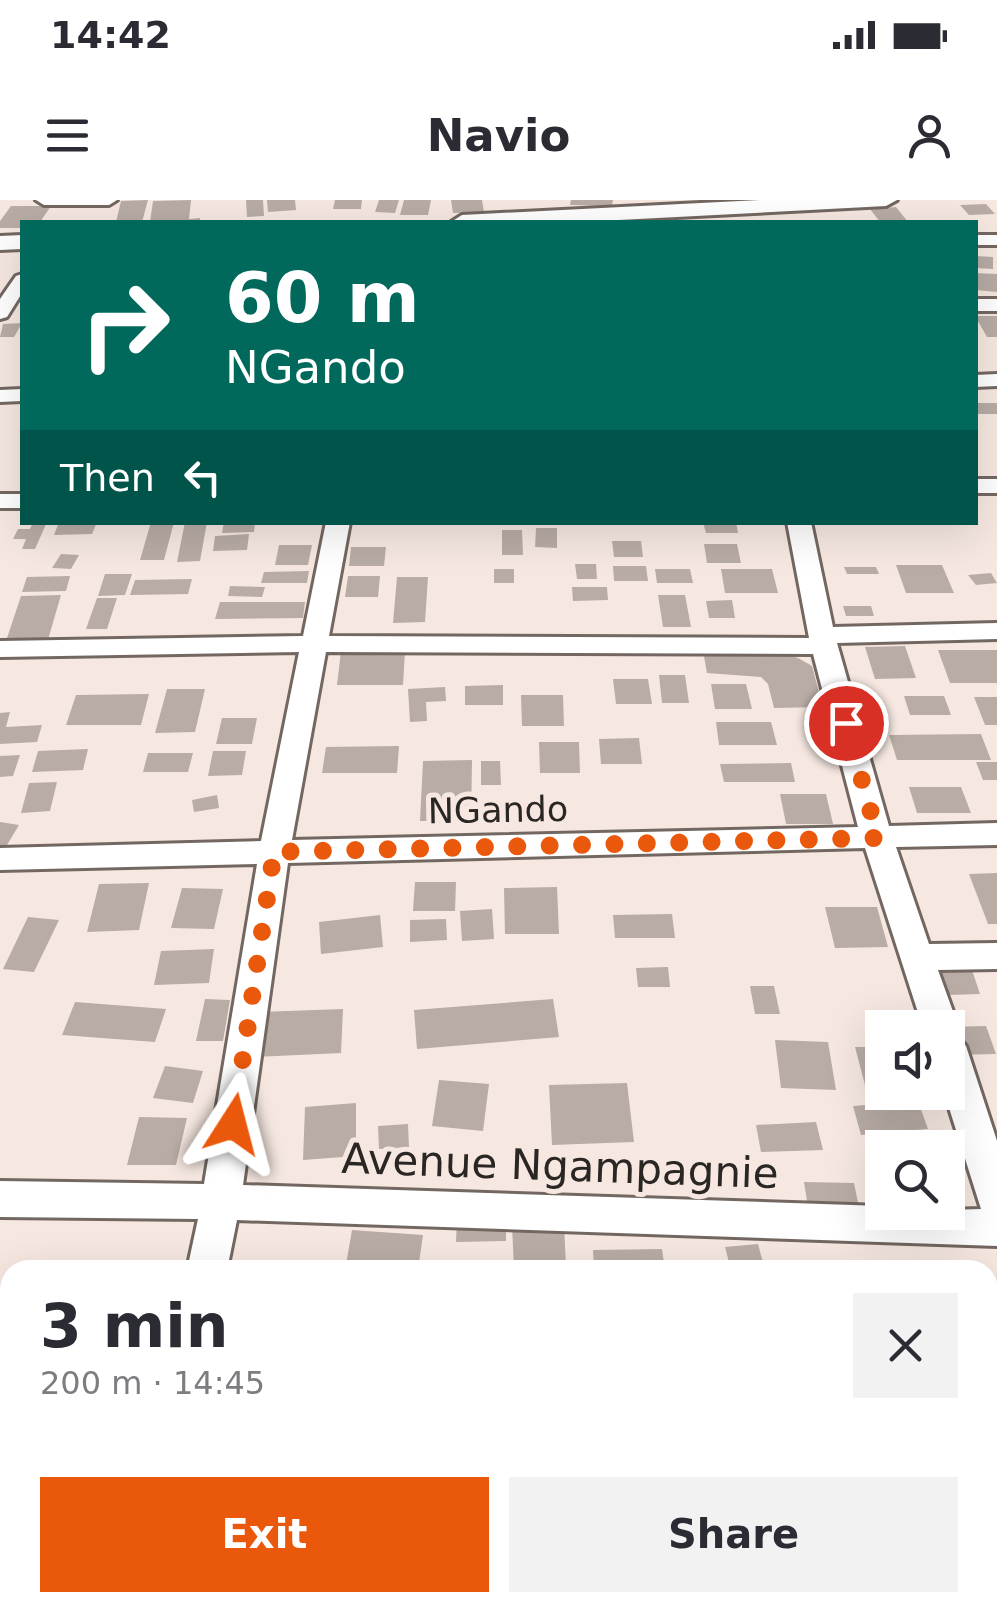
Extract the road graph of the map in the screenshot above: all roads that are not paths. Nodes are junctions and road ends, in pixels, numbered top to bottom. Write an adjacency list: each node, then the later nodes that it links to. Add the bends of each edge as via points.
1 (44, 200): 4 (street)
2 (110, 200): 4 (street)
3 (886, 200): 6 (street)
4 (72, 201)
5 (656, 206): 6 (street); 7 (street)
6 (718, 216)
7 (486, 220)
8 (20, 283): 9 (street)
9 (0, 314)
10 (337, 525): 14 (street)
11 (799, 525): 13 (street)
12 (997, 631): 13 (street)
13 (824, 640): 14 (street); 17 (street)
14 (316, 644): 15 (street); 18 (street)
15 (0, 650)
16 (997, 834): 17 (street, NGando)
17 (878, 838): 18 (street, NGando); 21 (street)
18 (274, 852): 19 (street, NGando); 26 (street)
19 (0, 859)
20 (997, 956): 21 (street)
21 (919, 957): 22 (street)
22 (936, 1010)
23 (965, 1100): 25 (street)
24 (0, 1199): 26 (street, Avenue Ngampagnie)
25 (997, 1201)
26 (221, 1202): 27 (street, Avenue Ngampagnie); 28 (street)
27 (997, 1228)
28 (209, 1260)

